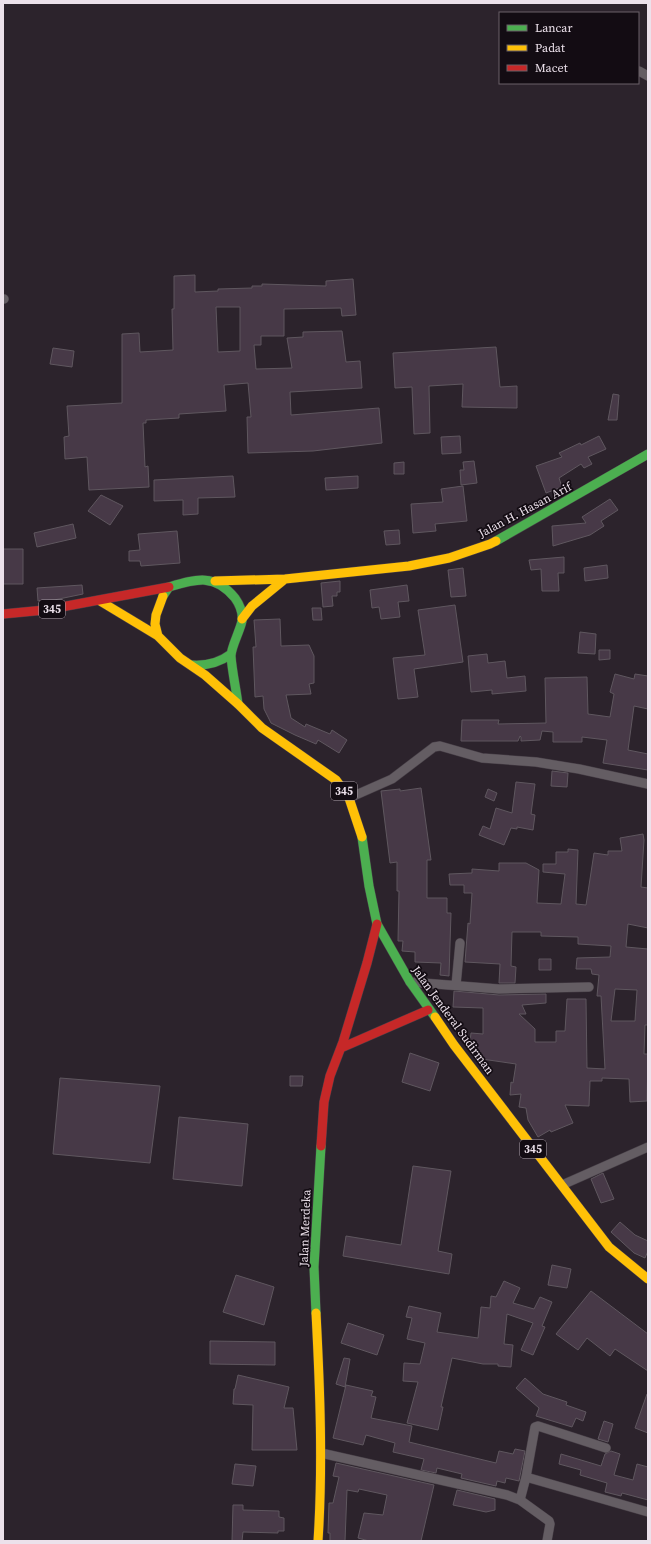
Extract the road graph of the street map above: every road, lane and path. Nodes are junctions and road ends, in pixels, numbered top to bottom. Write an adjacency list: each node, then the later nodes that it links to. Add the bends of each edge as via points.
1 (640, 71): 2 (street)
2 (648, 76)
3 (648, 454): 4 (main road, Jalan H. Hasan Arif, via 490,544 470,551 409,566)
4 (285, 579): 5 (main road, Jalan H. Hasan Arif); 9 (main road, via 252,606)
5 (215, 581): 6 (main road, via 199,580); 9 (main road, via 229,591 240,605)
6 (169, 587): 7 (main road); 10 (main road, via 156,615)
7 (100, 601): 8 (main road, 345); 10 (main road, 345)
8 (3, 614)
9 (242, 619): 11 (main road)
10 (158, 636): 12 (main road, 345, via 180,658)
11 (231, 654): 12 (main road, via 210,666); 13 (main road)
12 (192, 665): 13 (main road, Jalan Jenderal Sudirman / 345)
13 (238, 704): 15 (main road, Jalan Jenderal Sudirman / 345, via 262,728 336,780)
14 (648, 784): 15 (street, via 557,766 482,758 440,746 434,747 392,779)
15 (349, 798): 16 (main road, Jalan Jenderal Sudirman / 345, via 362,837)
16 (377, 924): 18 (main road, Jalan Jenderal Sudirman / 345); 22 (main road, Jalan Merdeka)
17 (460, 943): 19 (street)
18 (410, 982): 19 (street); 21 (main road, Jalan Jenderal Sudirman / 345)
19 (456, 985): 20 (street, via 499,989)
20 (589, 987)
21 (428, 1010): 22 (main road); 24 (main road, Jalan Jenderal Sudirman / 345)
22 (341, 1048): 27 (main road, Jalan Merdeka, via 330,1076 324,1102 316,1221 314,1267)
23 (648, 1147): 24 (street)
24 (562, 1185): 25 (main road, Jalan Jenderal Sudirman / 345, via 609,1247)
25 (648, 1278)
26 (606, 1448): 28 (street, via 535,1427)
27 (321, 1453): 29 (street); 31 (main road, Jalan Merdeka)
28 (526, 1477): 29 (street); 30 (street)
29 (520, 1500): 32 (street, via 549,1521)
30 (648, 1512)
31 (318, 1541)
32 (547, 1541)

